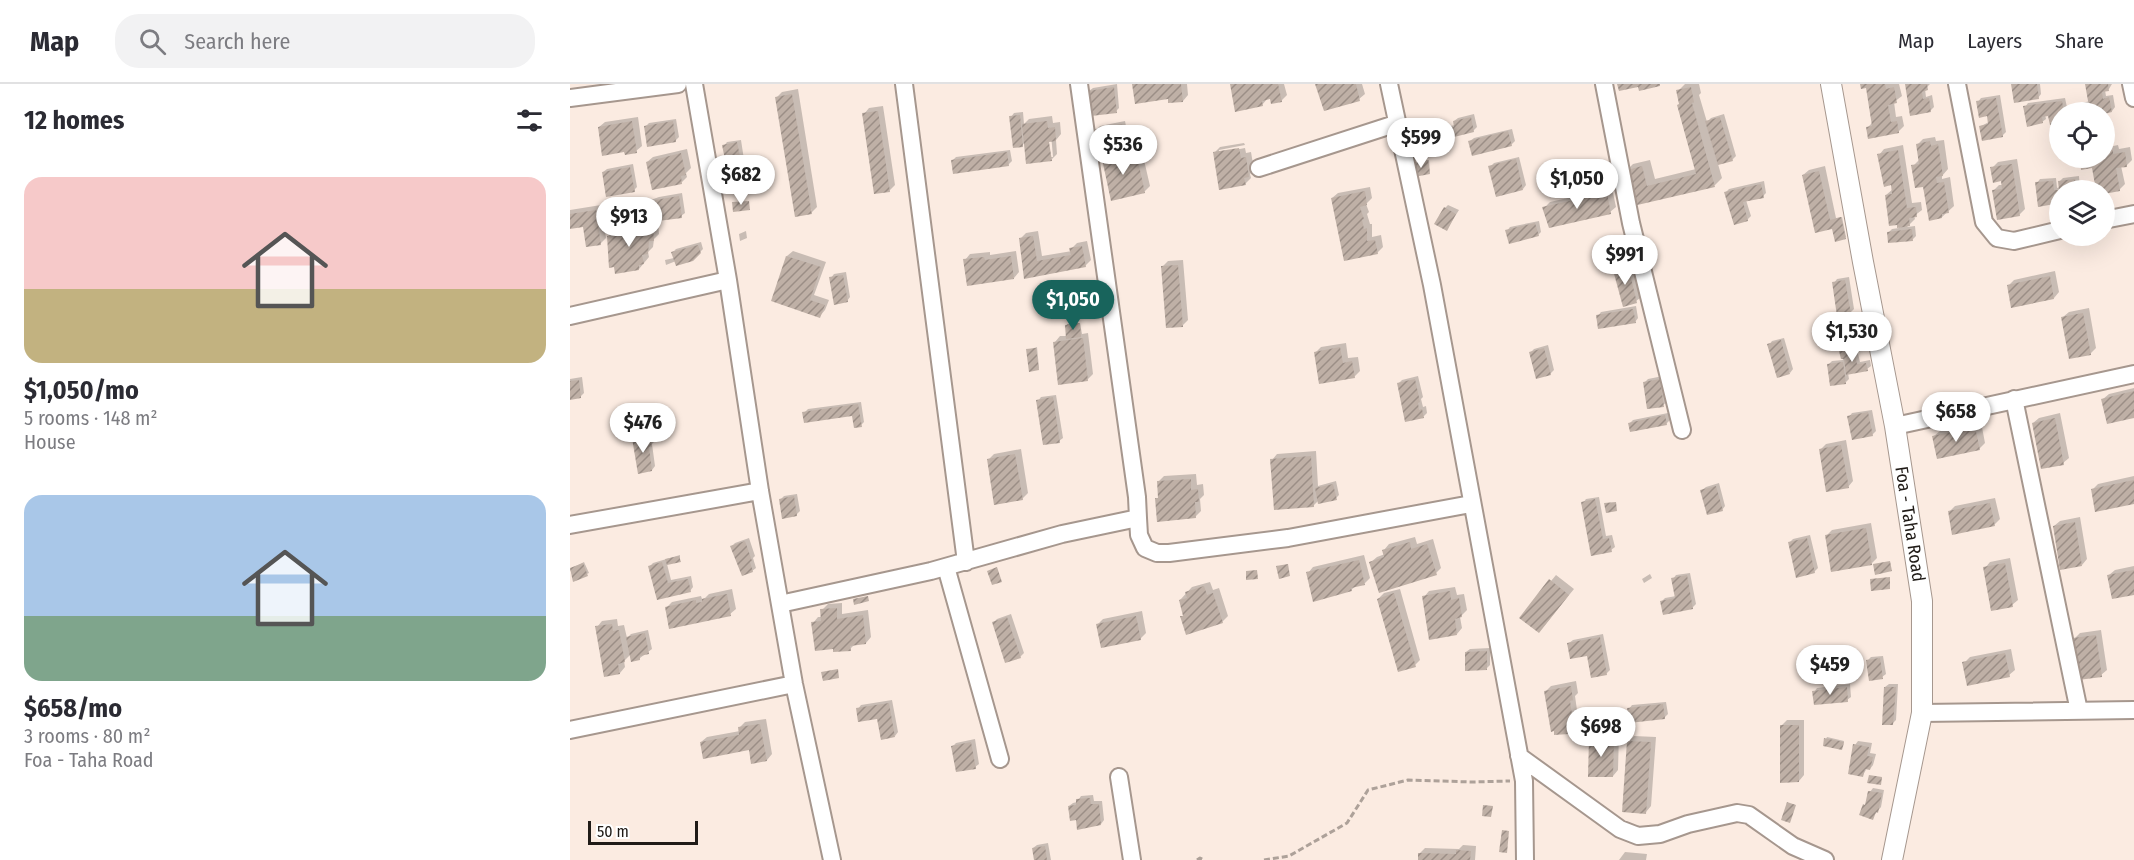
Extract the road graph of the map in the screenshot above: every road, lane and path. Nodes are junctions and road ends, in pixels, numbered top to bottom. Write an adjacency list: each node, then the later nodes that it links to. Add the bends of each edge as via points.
1 (678, 84): 10 (street)
2 (694, 84): 17 (street)
3 (904, 84): 27 (street)
4 (1079, 84): 25 (street)
5 (1389, 84): 12 (street)
6 (1604, 84): 22 (street, via 1631,223)
7 (1832, 84): 21 (street, Foa - Taha Road)
8 (1957, 84): 16 (street, via 1984,222 1997,238 2014,241)
9 (2131, 84): 11 (street)
10 (570, 98)
11 (2134, 98)
12 (1398, 123): 13 (street); 24 (street)
13 (1259, 168)
14 (2134, 214): 15 (street)
15 (2115, 218)
16 (2049, 233)
17 (728, 280): 18 (street); 23 (street)
18 (570, 316)
19 (2134, 374): 20 (street)
20 (2014, 399): 21 (street); 32 (street)
21 (1895, 426): 33 (street, Foa - Taha Road, via 1922,601)
22 (1682, 430)
23 (760, 491): 26 (street); 29 (street)
24 (1471, 504): 25 (street, via 1288,538 1169,553 1145,548); 35 (street)
25 (1138, 518): 27 (street, via 1062,534)
26 (570, 525)
27 (966, 562): 28 (street)
28 (946, 567): 29 (street); 36 (street)
29 (780, 604): 30 (street)
30 (794, 684): 34 (street); 39 (street)
31 (2134, 710): 32 (street)
32 (2079, 711): 33 (street)
33 (1922, 713): 46 (street, Foa - Taha Road)
34 (570, 730)
35 (1519, 756): 38 (street); 45 (street, via 1620,829 1638,836 1660,834 1737,813 1749,815 1793,846)
36 (1000, 759)
37 (1119, 777): 40 (street)
38 (1524, 781): 43 (path, via 1408,780 1368,790 1347,823 1289,856); 44 (street)
39 (832, 860)
40 (1132, 860)
41 (1197, 860): 42 (path)
42 (1204, 860)
43 (1264, 860)
44 (1525, 860)
45 (1825, 860)
46 (1892, 860)

